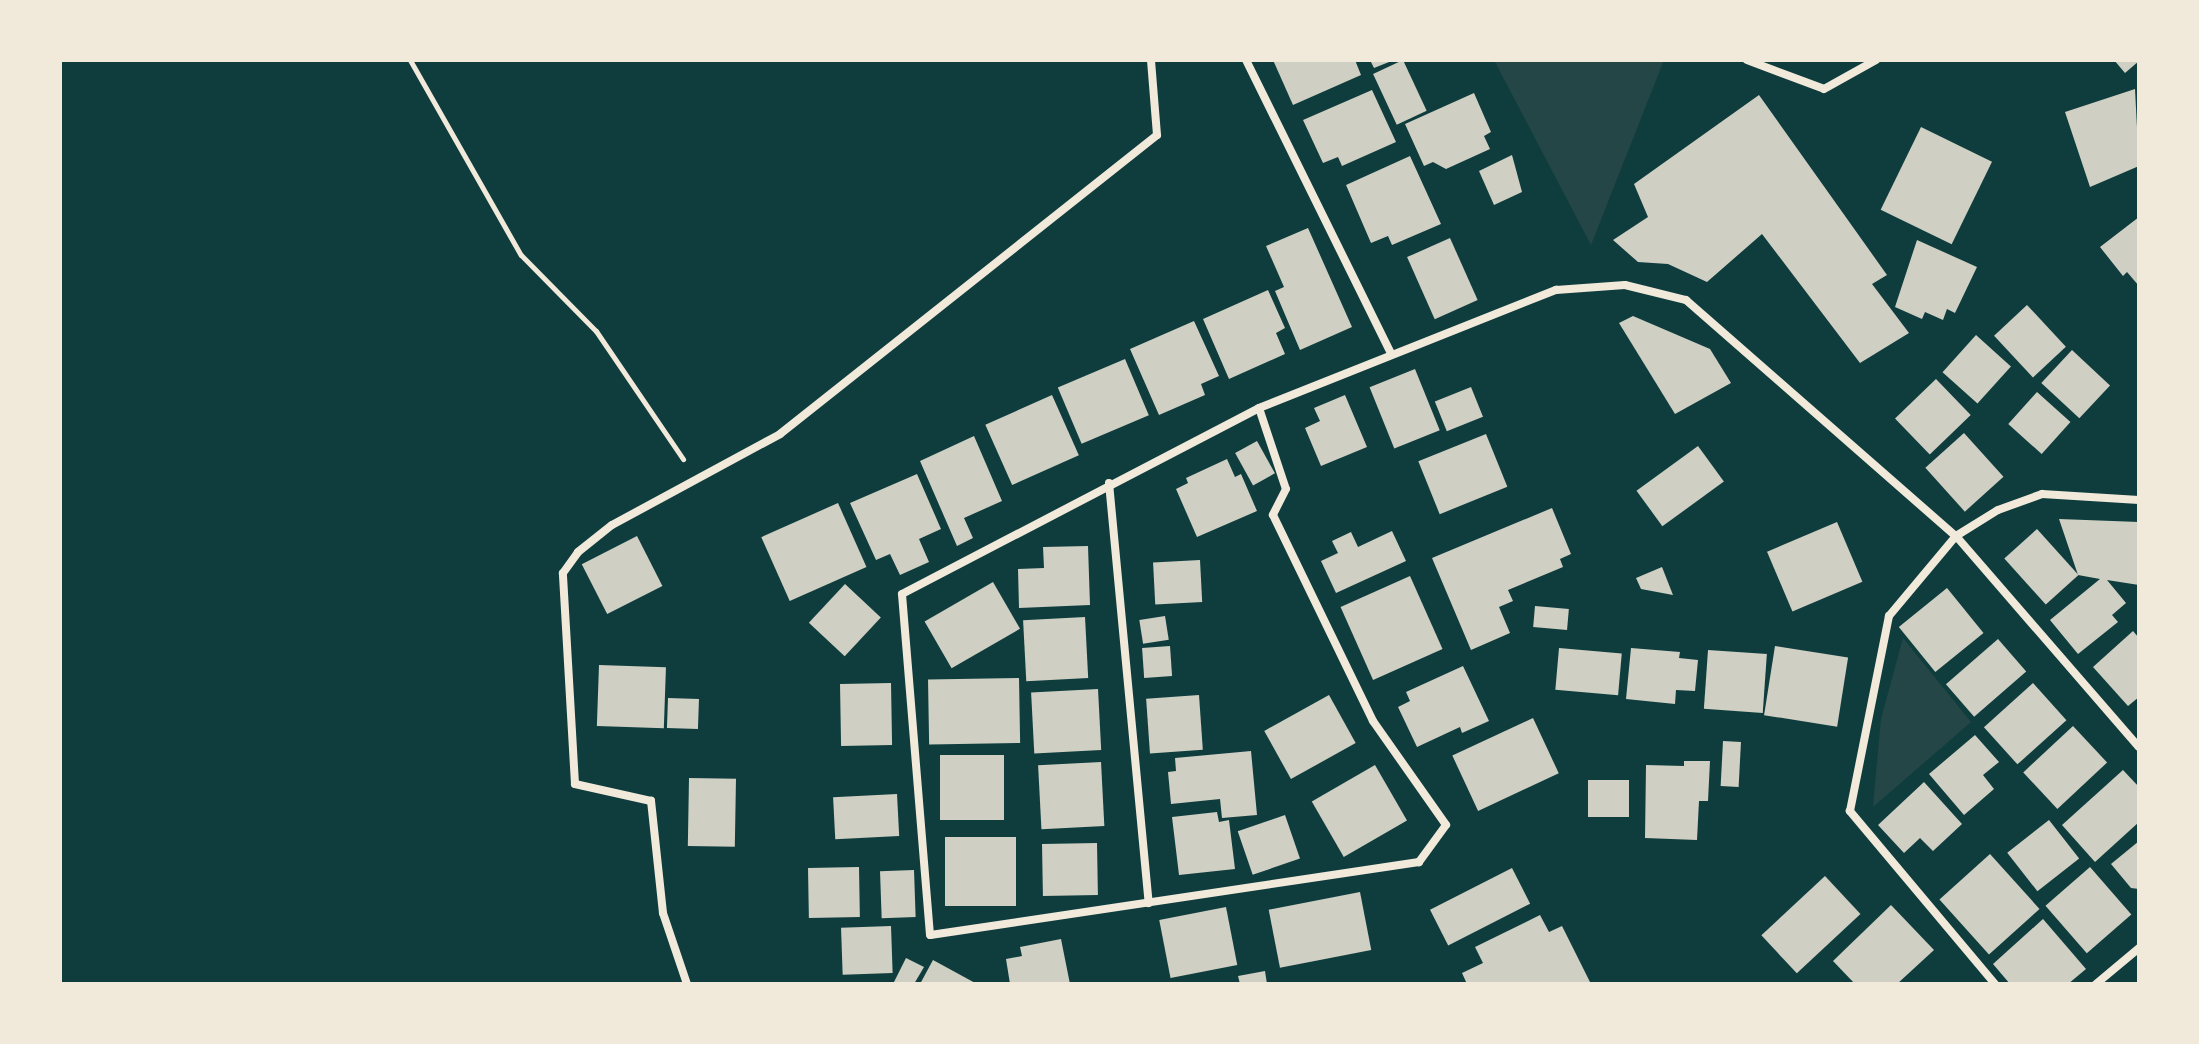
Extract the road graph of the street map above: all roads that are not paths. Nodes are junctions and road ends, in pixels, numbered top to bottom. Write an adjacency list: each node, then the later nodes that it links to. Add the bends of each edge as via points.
1 (1151, 60): 13 (street, via 1157,135 780,434 612,525 578,552 563,573 575,784 651,801 663,913)
2 (1246, 60): 5 (street)
3 (1747, 60): 4 (street, via 1824,89)
4 (1876, 60)
5 (1390, 352): 6 (street); 9 (street, via 1556,290 1625,285 1686,300)
6 (1259, 408): 7 (street); 11 (street, via 1286,489 1273,515 1373,721 1446,825 1419,862)
7 (1109, 483): 11 (street); 11 (street, via 902,594 930,935)
8 (2139, 500): 9 (street, via 2042,494 1998,510)
9 (1956, 536): 10 (street); 14 (street, via 1889,616 1850,811)
10 (2139, 747)
11 (1149, 903)
12 (2139, 948): 15 (street)
13 (687, 984)
14 (1995, 984)
15 (2096, 984)

